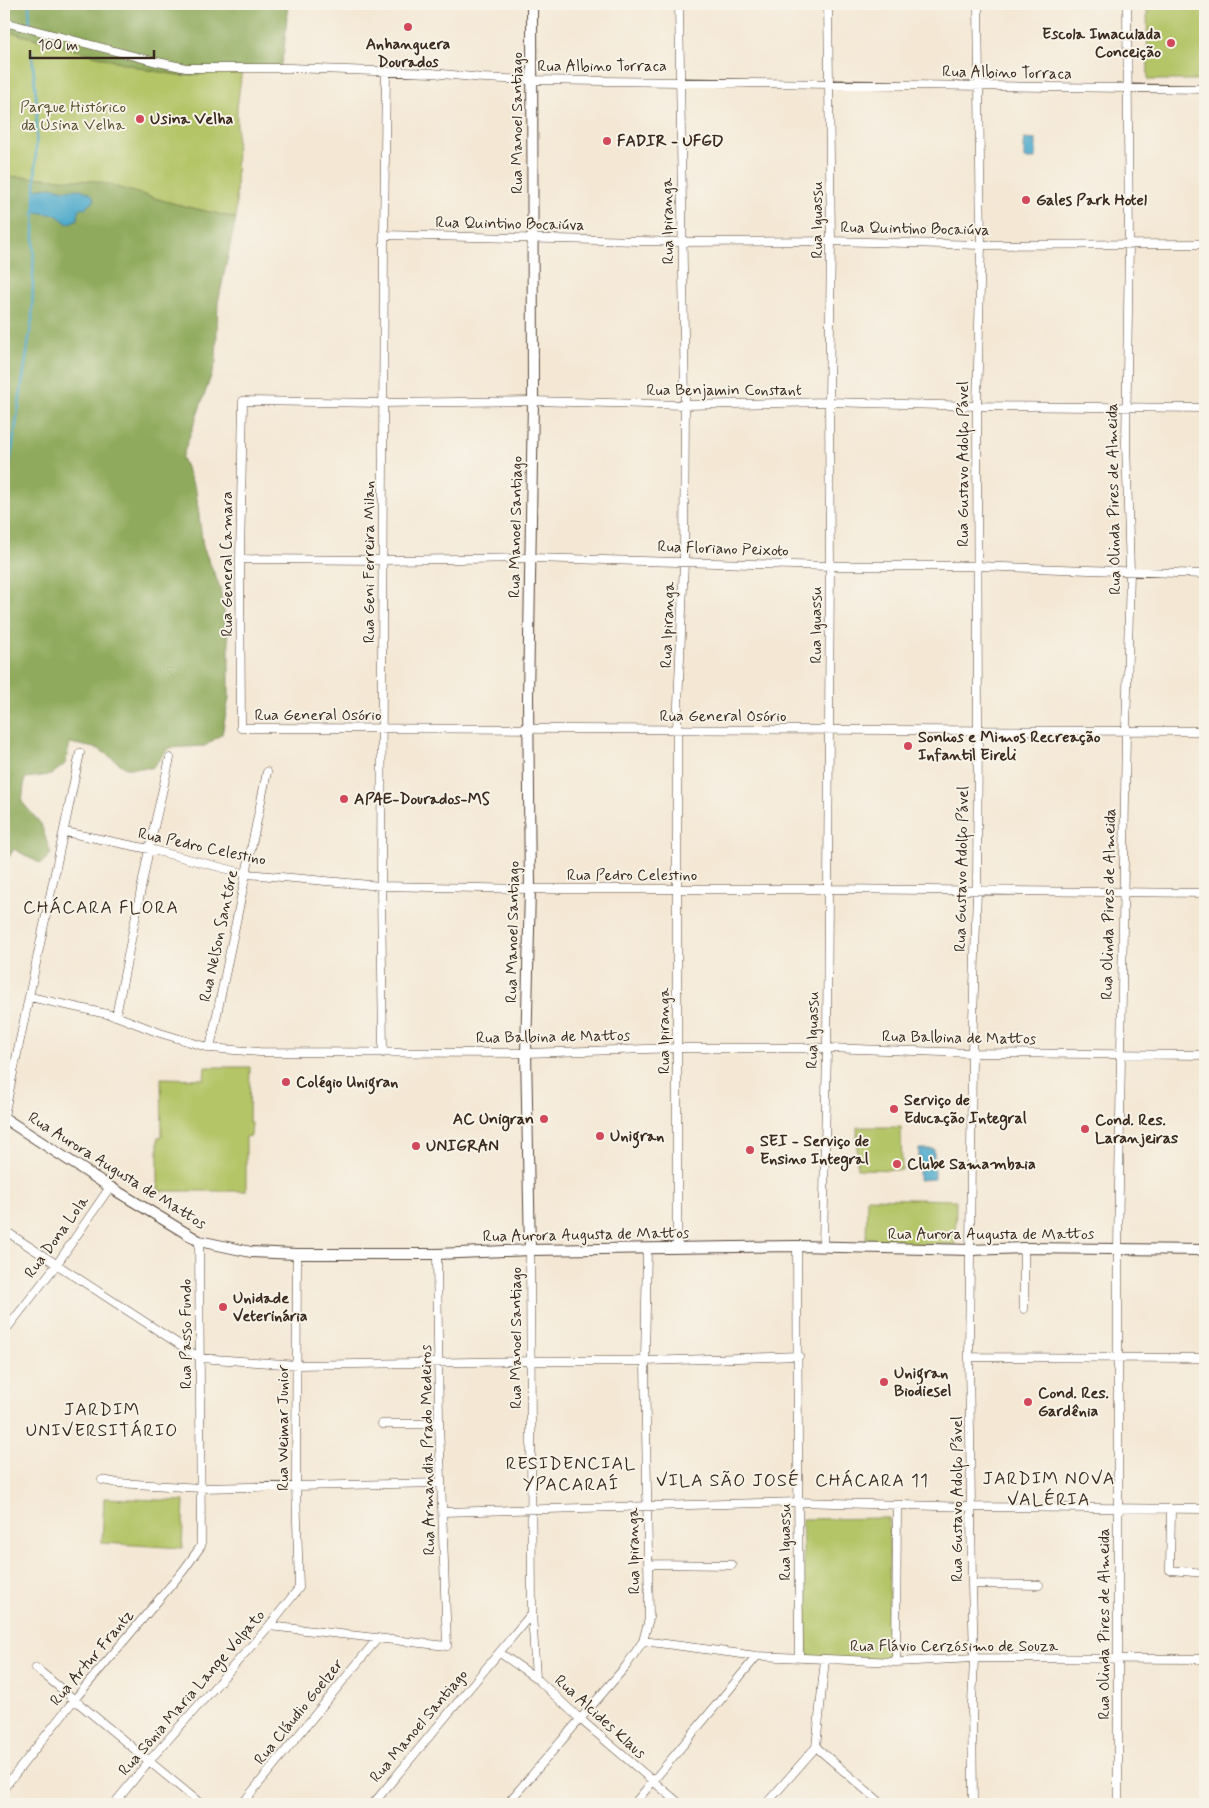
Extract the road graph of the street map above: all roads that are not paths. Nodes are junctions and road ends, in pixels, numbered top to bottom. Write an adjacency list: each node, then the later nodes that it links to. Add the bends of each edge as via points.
1 (532, 4): 8 (street, Rua Manoel Santiago)
2 (679, 4): 9 (street, Rua Ipiranga)
3 (828, 4): 10 (street, Rua Iguassu)
4 (978, 4): 11 (street, Rua Gustavo Adolfo Pável)
5 (1127, 4): 12 (street, Rua Olinda Pires de Almeida)
6 (4, 22): 7 (street, Rua Albino Torraca, via 186,68)
7 (386, 72): 8 (street, Rua Albino Torraca); 14 (street, Rua Geni Ferreira Milan)
8 (532, 80): 9 (street, Rua Albino Torraca); 15 (street, Rua Manoel Santiago)
9 (679, 81): 10 (street, Rua Albino Torraca); 17 (street, Rua Ipiranga)
10 (828, 84): 11 (street, Rua Albino Torraca); 16 (street, Rua Iguassu)
11 (978, 86): 12 (street, Rua Albino Torraca); 20 (street, Rua Gustavo Adolfo Pável)
12 (1128, 89): 13 (street, Rua Albino Torraca); 18 (street, Rua Olinda Pires de Almeida)
13 (1205, 89)
14 (384, 235): 15 (street, Rua Quintino Bocaiúva); 24 (street, Rua Geni Ferreira Milan)
15 (531, 239): 17 (street, Rua Quintino Bocaiúva); 22 (street, Rua Manoel Santiago)
16 (831, 241): 17 (street, Rua Quintino Bocaiúva); 20 (street, Rua Quintino Bocaiúva); 23 (street, Rua Iguassu)
17 (682, 242): 25 (street, Rua Ipiranga)
18 (1129, 244): 19 (street, Rua Quintino Bocaiúva); 20 (street, Rua Quintino Bocaiúva); 27 (street, Rua Olinda Pires de Almeida)
19 (1205, 244)
20 (981, 245): 26 (street, Rua Gustavo Adolfo Pável)
21 (243, 401): 24 (street, Rua Benjamin Constant); 30 (street, Rua General Camara)
22 (532, 401): 24 (street, Rua Benjamin Constant); 25 (street, Rua Benjamin Constant); 29 (street, Rua Manoel Santiago)
23 (829, 402): 25 (street, Rua Benjamin Constant); 26 (street, Rua Benjamin Constant); 33 (street, Rua Iguassu)
24 (383, 403): 31 (street, Rua Geni Ferreira Milan)
25 (685, 405): 32 (street, Rua Ipiranga)
26 (977, 406): 27 (street, Rua Benjamin Constant); 34 (street, Rua Gustavo Adolfo Pável)
27 (1126, 407): 28 (street, Rua Benjamin Constant); 35 (street, Rua Olinda Pires de Almeida)
28 (1205, 408)
29 (531, 558): 31 (street, Rua Floriano Peixoto); 32 (street, Rua Floriano Peixoto); 39 (street, Rua Manoel Santiago)
30 (240, 559): 31 (street, Rua Floriano Peixoto); 37 (street, Rua General Camara)
31 (383, 560): 38 (street, Rua Geni Ferreira Milan)
32 (684, 562): 33 (street, Rua Floriano Peixoto); 40 (street, Rua Ipiranga)
33 (830, 566): 34 (street, Rua Floriano Peixoto); 41 (street, Rua Iguassu)
34 (977, 566): 35 (street, Rua Floriano Peixoto); 42 (street, Rua Gustavo Adolfo Pável)
35 (1130, 571): 36 (street, Rua Floriano Peixoto); 43 (street, Rua Olinda Pires de Almeida)
36 (1205, 574)
37 (241, 728): 38 (street, Rua General Osório)
38 (382, 728): 39 (street, Rua General Osório); 51 (street, Rua Geni Ferreira Milan)
39 (529, 729): 40 (street, Rua General Osório); 54 (street, Rua Manoel Santiago)
40 (677, 729): 41 (street, Rua General Osório); 52 (street, Rua Ipiranga)
41 (829, 730): 42 (street, Rua General Osório); 53 (street, Rua Iguassu)
42 (978, 730): 43 (street, Rua General Osório); 55 (street, Rua Gustavo Adolfo Pável)
43 (1126, 730): 44 (street, Rua General Osório); 56 (street, Rua Olinda Pires de Almeida)
44 (1205, 731)
45 (80, 754): 48 (street)
46 (170, 758): 49 (street)
47 (267, 772): 50 (street, Rua Nelson Santóre)
48 (65, 832): 49 (street, Rua Pedro Celestino); 58 (street)
49 (149, 849): 50 (street, Rua Pedro Celestino); 59 (street)
50 (247, 874): 51 (street, Rua Pedro Celestino); 60 (street, Rua Nelson Santóre)
51 (381, 886): 54 (street, Rua Pedro Celestino); 63 (street, Rua Geni Ferreira Milan)
52 (678, 888): 53 (street, Rua Pedro Celestino); 54 (street, Rua Pedro Celestino); 61 (street, Rua Ipiranga)
53 (828, 888): 55 (street, Rua Pedro Celestino); 62 (street, Rua Iguassu)
54 (530, 889): 64 (street, Rua Manoel Santiago)
55 (977, 890): 56 (street, Rua Pedro Celestino); 65 (street, Rua Gustavo Adolfo Pável)
56 (1123, 892): 57 (street, Rua Pedro Celestino); 66 (street, Rua Olinda Pires de Almeida)
57 (1205, 893)
58 (30, 997): 59 (street, Rua Balbina de Mattos); 68 (street)
59 (116, 1016): 60 (street, Rua Balbina de Mattos)
60 (210, 1048): 63 (street, Rua Balbina de Mattos, via 259,1052)
61 (677, 1048): 62 (street, Rua Balbina de Mattos); 64 (street, Rua Balbina de Mattos); 74 (street, Rua Ipiranga)
62 (827, 1048): 65 (street, Rua Balbina de Mattos); 73 (street, Rua Iguassu)
63 (383, 1053): 64 (street, Rua Balbina de Mattos)
64 (526, 1053): 77 (street, Rua Manoel Santiago)
65 (972, 1053): 66 (street, Rua Balbina de Mattos); 78 (street, Rua Gustavo Adolfo Pável)
66 (1120, 1055): 67 (street, Rua Balbina de Mattos); 79 (street, Rua Olinda Pires de Almeida)
67 (1205, 1055)
68 (4, 1117): 69 (street, Rua Aurora Augusta de Mattos)
69 (110, 1187): 71 (street, Rua Aurora Augusta de Mattos); 83 (street, Rua Dona Lola)
70 (4, 1230): 83 (street)
71 (199, 1241): 81 (street, Rua Aurora Augusta de Mattos, via 251,1252); 88 (street, Rua Passo Fundo)
72 (797, 1246): 73 (street, Rua Aurora Augusta de Mattos); 74 (street, Rua Aurora Augusta de Mattos); 86 (street, Rua Iguassu)
73 (823, 1247): 78 (street, Rua Aurora Augusta de Mattos)
74 (677, 1248): 76 (street, Rua Aurora Augusta de Mattos)
75 (1024, 1248): 78 (street, Rua Aurora Augusta de Mattos); 79 (street, Rua Aurora Augusta de Mattos); 84 (street)
76 (647, 1249): 77 (street, Rua Aurora Augusta de Mattos); 92 (street, Rua Ipiranga)
77 (530, 1250): 82 (street, Rua Aurora Augusta de Mattos); 91 (street, Rua Manoel Santiago)
78 (971, 1250): 87 (street, Rua Gustavo Adolfo Pável)
79 (1118, 1250): 80 (street, Rua Aurora Augusta de Mattos); 89 (street, Rua Olinda Pires de Almeida)
80 (1205, 1250)
81 (297, 1254): 82 (street, Rua Aurora Augusta de Mattos); 94 (street, Rua Weimar Junior)
82 (437, 1254): 93 (street, Rua Armandia Prado Medeiros)
83 (56, 1264): 85 (street, Rua Dona Lola); 88 (street)
84 (1024, 1309)
85 (8, 1327)
86 (799, 1356): 92 (street); 101 (street, Rua Iguassu)
87 (969, 1356): 89 (street); 104 (street, Rua Gustavo Adolfo Pável)
88 (200, 1358): 94 (street); 100 (street, Rua Passo Fundo)
89 (1118, 1358): 90 (street); 105 (street, Rua Olinda Pires de Almeida)
90 (1205, 1358)
91 (531, 1360): 92 (street); 93 (street); 108 (street, Rua Manoel Santiago)
92 (645, 1360): 103 (street, Rua Ipiranga)
93 (439, 1363): 94 (street); 96 (street, Rua Armandia Prado Medeiros)
94 (298, 1365): 99 (street, Rua Weimar Junior)
95 (382, 1424): 96 (street)
96 (440, 1424): 98 (street, Rua Armandia Prado Medeiros)
97 (102, 1480): 100 (street)
98 (441, 1484): 99 (street); 109 (street, Rua Armandia Prado Medeiros)
99 (296, 1487): 100 (street); 116 (street, Rua Weimar Junior, via 299,1588)
100 (201, 1488): 110 (street, Rua Passo Fundo)
101 (799, 1502): 102 (street); 103 (street); 123 (street, Rua Iguassu)
102 (897, 1504): 104 (street); 128 (street)
103 (646, 1505): 108 (street); 111 (street, Rua Ipiranga)
104 (972, 1507): 105 (street); 114 (street, Rua Gustavo Adolfo Pável)
105 (1119, 1509): 106 (street); 127 (street, Rua Olinda Pires de Almeida)
106 (1171, 1509): 107 (street); 113 (street, via 1170,1570)
107 (1205, 1509)
108 (532, 1511): 109 (street); 117 (street, Rua Manoel Santiago)
109 (443, 1512): 119 (street, Rua Armandia Prado Medeiros, via 447,1646)
110 (201, 1546): 131 (street, Rua Artur Frantz)
111 (649, 1564): 112 (street); 120 (street, Rua Ipiranga, via 649,1619)
112 (732, 1565)
113 (1205, 1573)
114 (972, 1584): 115 (street); 124 (street, Rua Gustavo Adolfo Pável)
115 (1039, 1585)
116 (290, 1600): 118 (street, Rua Sônia Maria Lange Volpato)
117 (532, 1613): 121 (street, Rua Manoel Santiago); 130 (street)
118 (269, 1626): 119 (street); 134 (street, Rua Sônia Maria Lange Volpato)
119 (378, 1638): 139 (street, Rua Cláudio Goelzer)
120 (643, 1641): 122 (street, Rua Flávio Cerzósimo de Souza); 132 (street, Rua Ipiranga)
121 (500, 1653): 130 (street, Rua Alcides Klaus); 140 (street, Rua Manoel Santiago)
122 (757, 1656): 123 (street, Rua Flávio Cerzósimo de Souza); 135 (street)
123 (799, 1657): 125 (street, Rua Flávio Cerzósimo de Souza)
124 (974, 1658): 127 (street, Rua Flávio Cerzósimo de Souza); 128 (street, Rua Flávio Cerzósimo de Souza); 146 (street, Rua Gustavo Adolfo Pável)
125 (825, 1659): 128 (street, Rua Flávio Cerzósimo de Souza); 133 (street)
126 (1205, 1659): 127 (street, Rua Flávio Cerzósimo de Souza)
127 (1118, 1660): 147 (street, Rua Olinda Pires de Almeida)
128 (896, 1662)
129 (36, 1668): 131 (street)
130 (536, 1678): 132 (street, Rua Alcides Klaus)
131 (74, 1700): 134 (street); 136 (street, Rua Artur Frantz)
132 (580, 1719): 135 (street, Rua Alcides Klaus); 141 (street, Rua Ipiranga)
133 (816, 1747): 144 (street); 145 (street)
134 (149, 1761): 137 (street, Rua Sônia Maria Lange Volpato); 138 (street)
135 (653, 1782): 142 (street); 143 (street, Rua Alcides Klaus)
136 (4, 1788)
137 (114, 1804)
138 (201, 1804)
139 (242, 1804)
140 (374, 1804)
141 (507, 1804)
142 (634, 1804)
143 (680, 1804)
144 (766, 1804)
145 (882, 1804)
146 (973, 1804)
147 (1118, 1804)

